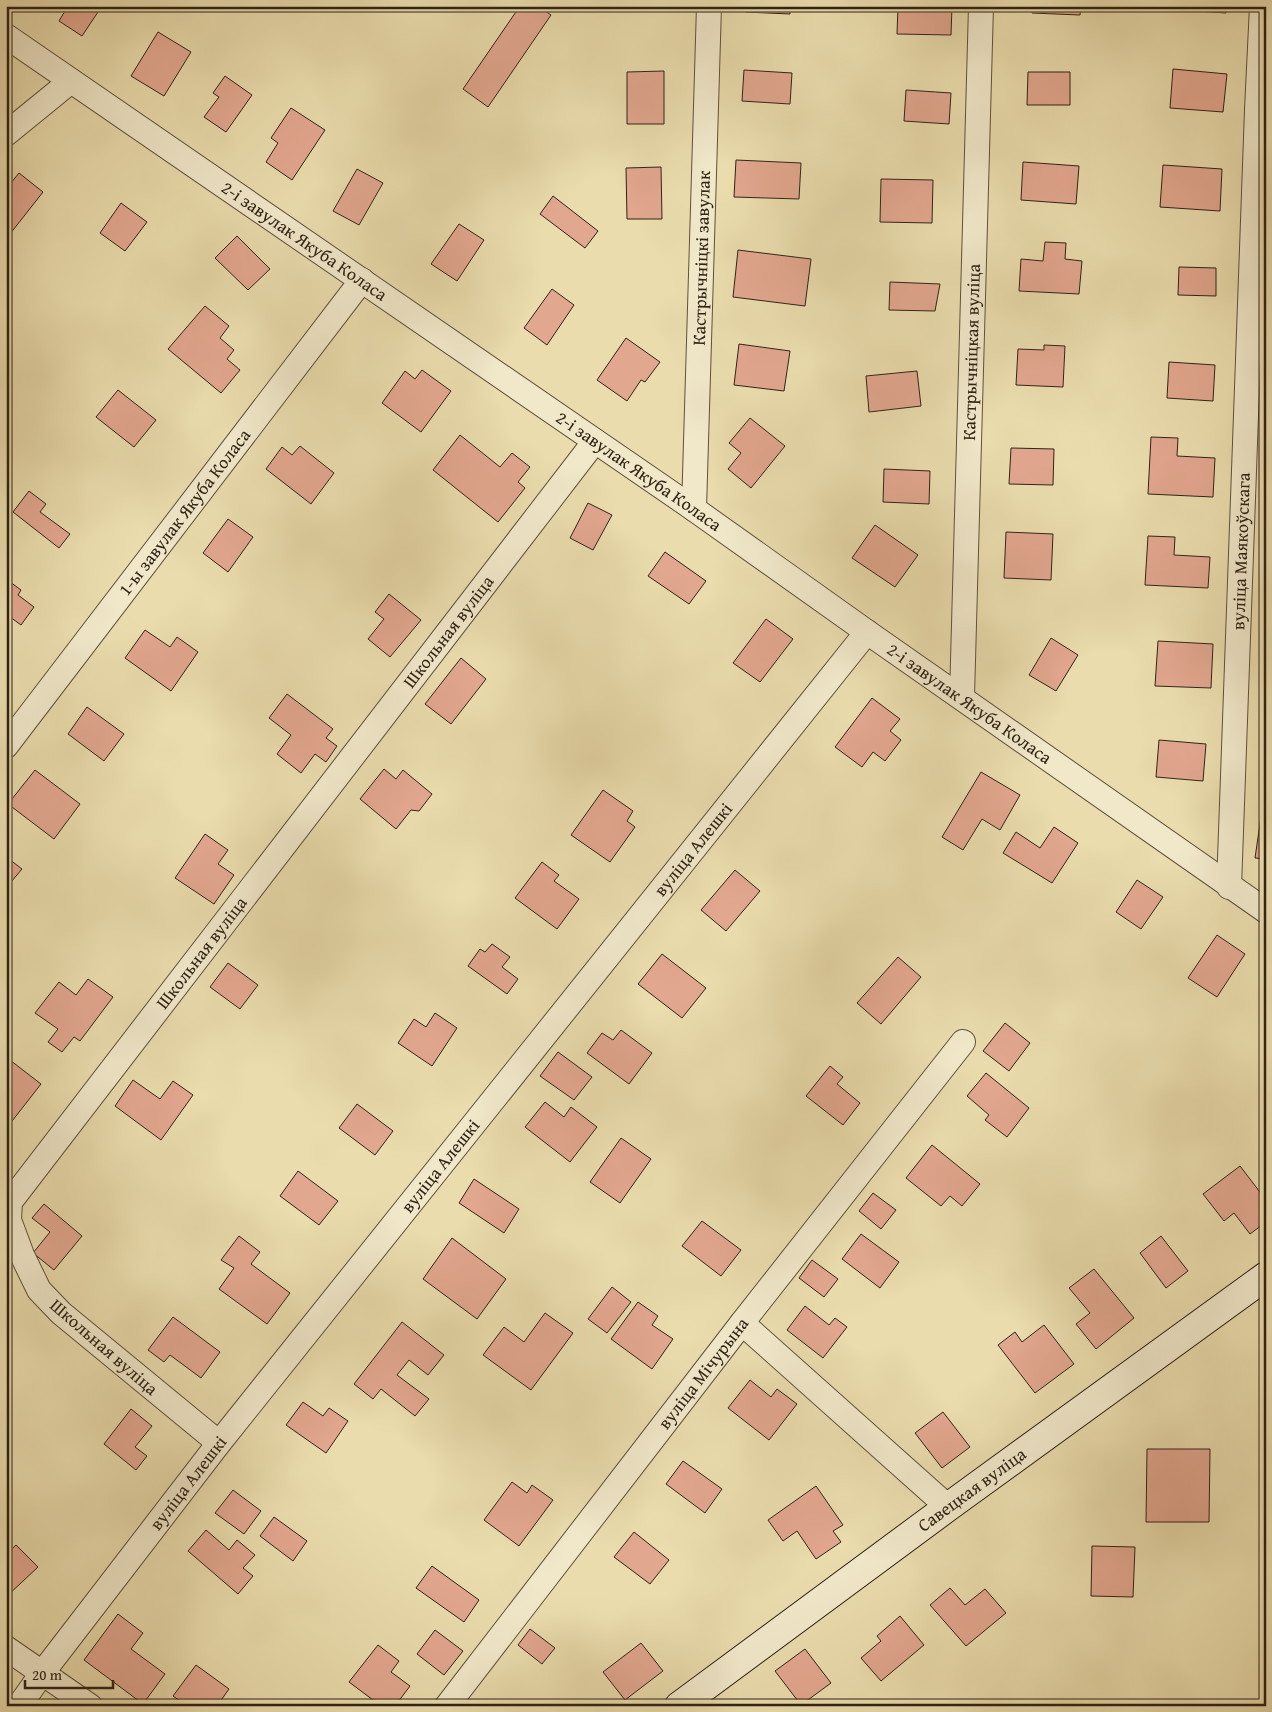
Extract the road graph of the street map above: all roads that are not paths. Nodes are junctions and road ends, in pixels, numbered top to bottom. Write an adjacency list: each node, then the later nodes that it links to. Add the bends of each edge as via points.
1 (708, 6): 9 (street, Кастрычніцкі завулак)
2 (981, 6): 11 (street, Кастрычніцкая вуліца)
3 (1262, 6): 13 (street, вуліца Маякоўскага)
4 (6, 36): 5 (street, 2-і завулак Якуба Коласа)
5 (71, 81): 6 (street); 7 (street, 2-і завулак Якуба Коласа)
6 (6, 134)
7 (362, 280): 8 (street, 2-і завулак Якуба Коласа); 12 (street, 1-ы завулак Якуба Коласа)
8 (595, 441): 9 (street, 2-і завулак Якуба Коласа); 18 (street, Школьная вуліца, via 10,1202 9,1220 40,1290 60,1313)
9 (694, 509): 10 (street, 2-і завулак Якуба Коласа)
10 (868, 632): 11 (street, 2-і завулак Якуба Коласа); 18 (street, вуліца Алешкі)
11 (962, 697): 13 (street, 2-і завулак Якуба Коласа)
12 (6, 746)
13 (1229, 887): 14 (street, 2-і завулак Якуба Коласа)
14 (1266, 911)
15 (963, 1042): 17 (street, вуліца Мічурына)
16 (1266, 1276): 19 (street, Савецкая вуліца)
17 (742, 1323): 19 (street); 24 (street, вуліца Мічурына)
18 (219, 1443): 21 (street, вуліца Алешкі)
19 (948, 1507): 25 (street, Савецкая вуліца)
20 (6, 1648): 21 (street)
21 (42, 1672): 22 (street, вуліца Алешкі); 23 (street)
22 (19, 1706)
23 (90, 1706)
24 (447, 1706)
25 (679, 1706)

